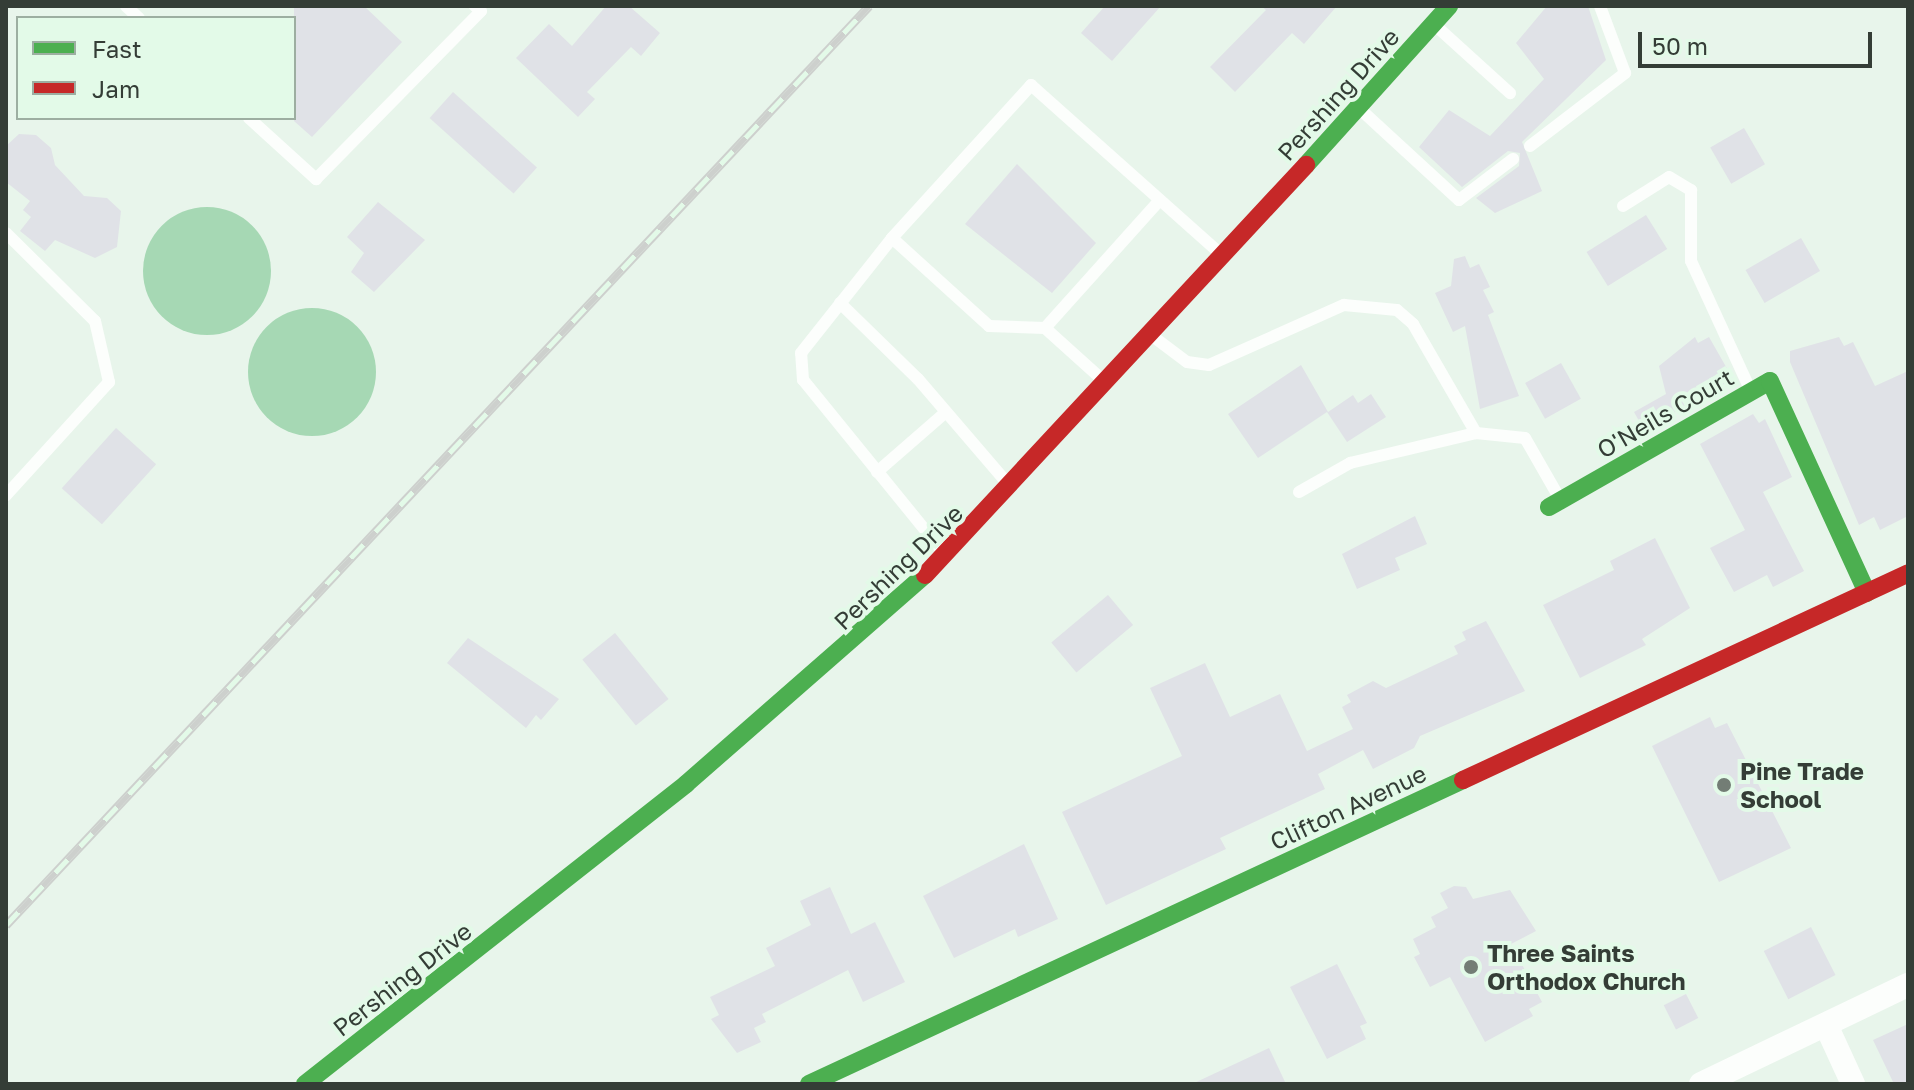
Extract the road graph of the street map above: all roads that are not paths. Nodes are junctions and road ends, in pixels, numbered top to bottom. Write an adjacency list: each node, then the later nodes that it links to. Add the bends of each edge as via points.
1 (475, 6): 7 (lane, via 481,11 316,179)
2 (1449, 6): 4 (main road, Pershing Drive)
3 (1600, 6): 8 (lane, via 1625,73)
4 (1434, 23): 5 (lane); 6 (main road, Pershing Drive)
5 (1510, 93)
6 (1358, 107): 9 (lane, via 1459,200); 14 (main road, Pershing Drive)
7 (251, 120)
8 (1530, 146)
9 (1513, 159)
10 (1160, 200): 13 (lane, via 1031,85); 14 (lane); 16 (lane)
11 (1623, 206): 19 (lane, via 1669,177 1691,190 1691,261)
12 (6, 233): 25 (lane, via 95,321 109,382)
13 (892, 238): 15 (lane); 16 (lane, via 989,326)
14 (1224, 257): 17 (main road, Pershing Drive)
15 (840, 303): 20 (lane); 22 (lane, via 801,353 803,380)
16 (1045, 328): 18 (lane)
17 (1153, 336): 18 (main road, Pershing Drive); 21 (lane, via 1187,362 1209,365 1344,305 1397,310 1413,324)
18 (1106, 383): 23 (main road, Pershing Drive)
19 (1751, 392): 26 (main road, O'Neils Court); 29 (main road, O'Neils Court, via 1770,381)
20 (946, 412): 22 (lane); 23 (lane)
21 (1476, 433): 24 (lane, via 1350,463); 26 (lane, via 1506,430 1525,438)
22 (877, 472): 27 (lane)
23 (1011, 488): 27 (main road, Pershing Drive)
24 (1299, 492)
25 (6, 495)
26 (1555, 504)
27 (946, 556): 32 (main road, Pershing Drive, via 686,784)
28 (1908, 573): 29 (main road, Clifton Avenue)
29 (1867, 593): 33 (main road, Clifton Avenue)
30 (1908, 985): 31 (street)
31 (1826, 1025): 34 (street); 35 (street)
32 (305, 1084)
33 (809, 1084)
34 (1701, 1084)
35 (1853, 1084)

